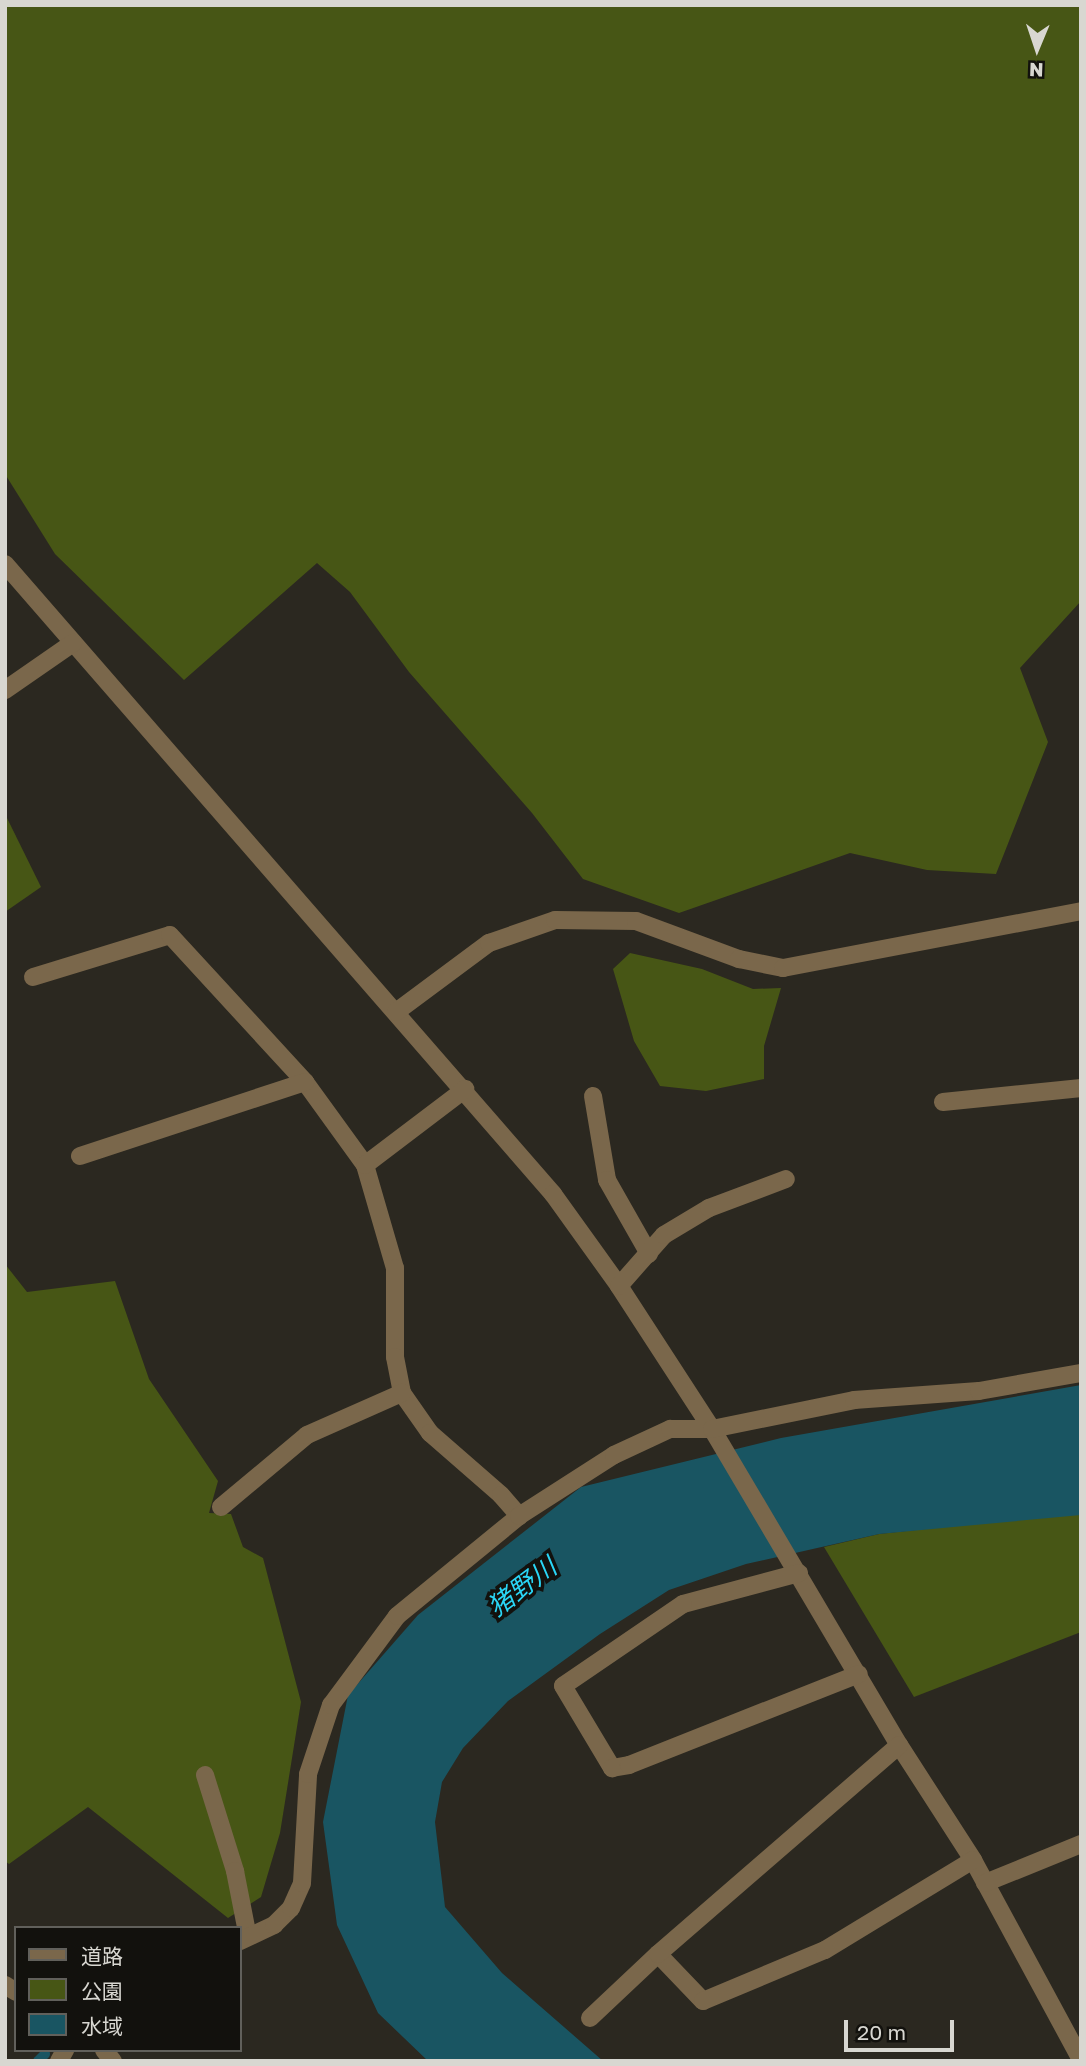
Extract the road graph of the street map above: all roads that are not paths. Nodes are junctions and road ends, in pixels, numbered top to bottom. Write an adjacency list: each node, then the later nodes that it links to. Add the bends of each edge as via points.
1 (5, 564): 2 (street)
2 (73, 643): 3 (street); 6 (street)
3 (5, 690)
4 (1081, 911): 6 (street, via 783,968 739,959 636,921 555,920 489,943)
5 (33, 977): 7 (street, via 170,935)
6 (396, 1012): 9 (street)
7 (304, 1082): 12 (street); 13 (street)
8 (1081, 1088): 11 (street)
9 (465, 1089): 13 (street); 16 (street, via 553,1194)
10 (593, 1096): 15 (street, via 607,1180)
11 (943, 1102)
12 (80, 1156)
13 (365, 1165): 18 (street, via 395,1268 395,1357)
14 (786, 1179): 15 (street, via 709,1208 664,1235)
15 (649, 1254): 16 (street)
16 (619, 1286): 19 (street)
17 (1081, 1373): 19 (street, via 979,1391 854,1400)
18 (402, 1393): 20 (street, via 307,1435); 21 (street, via 430,1433)
19 (712, 1429): 21 (street, via 670,1429 614,1455); 22 (street)
20 (221, 1507)
21 (519, 1516): 29 (street, via 397,1616 331,1705 308,1774 302,1883 291,1908 274,1925)
22 (797, 1569): 23 (street); 23 (street, via 683,1604 563,1686 612,1768)
23 (859, 1674): 24 (street)
24 (899, 1745): 27 (street); 30 (street)
25 (205, 1775): 29 (street, via 235,1871)
26 (1081, 1844): 28 (street)
27 (973, 1860): 28 (street); 30 (street, via 825,1950 704,2001)
28 (985, 1883): 32 (street)
29 (244, 1939)
30 (658, 1954): 31 (street)
31 (590, 2018)
32 (1081, 2060)

